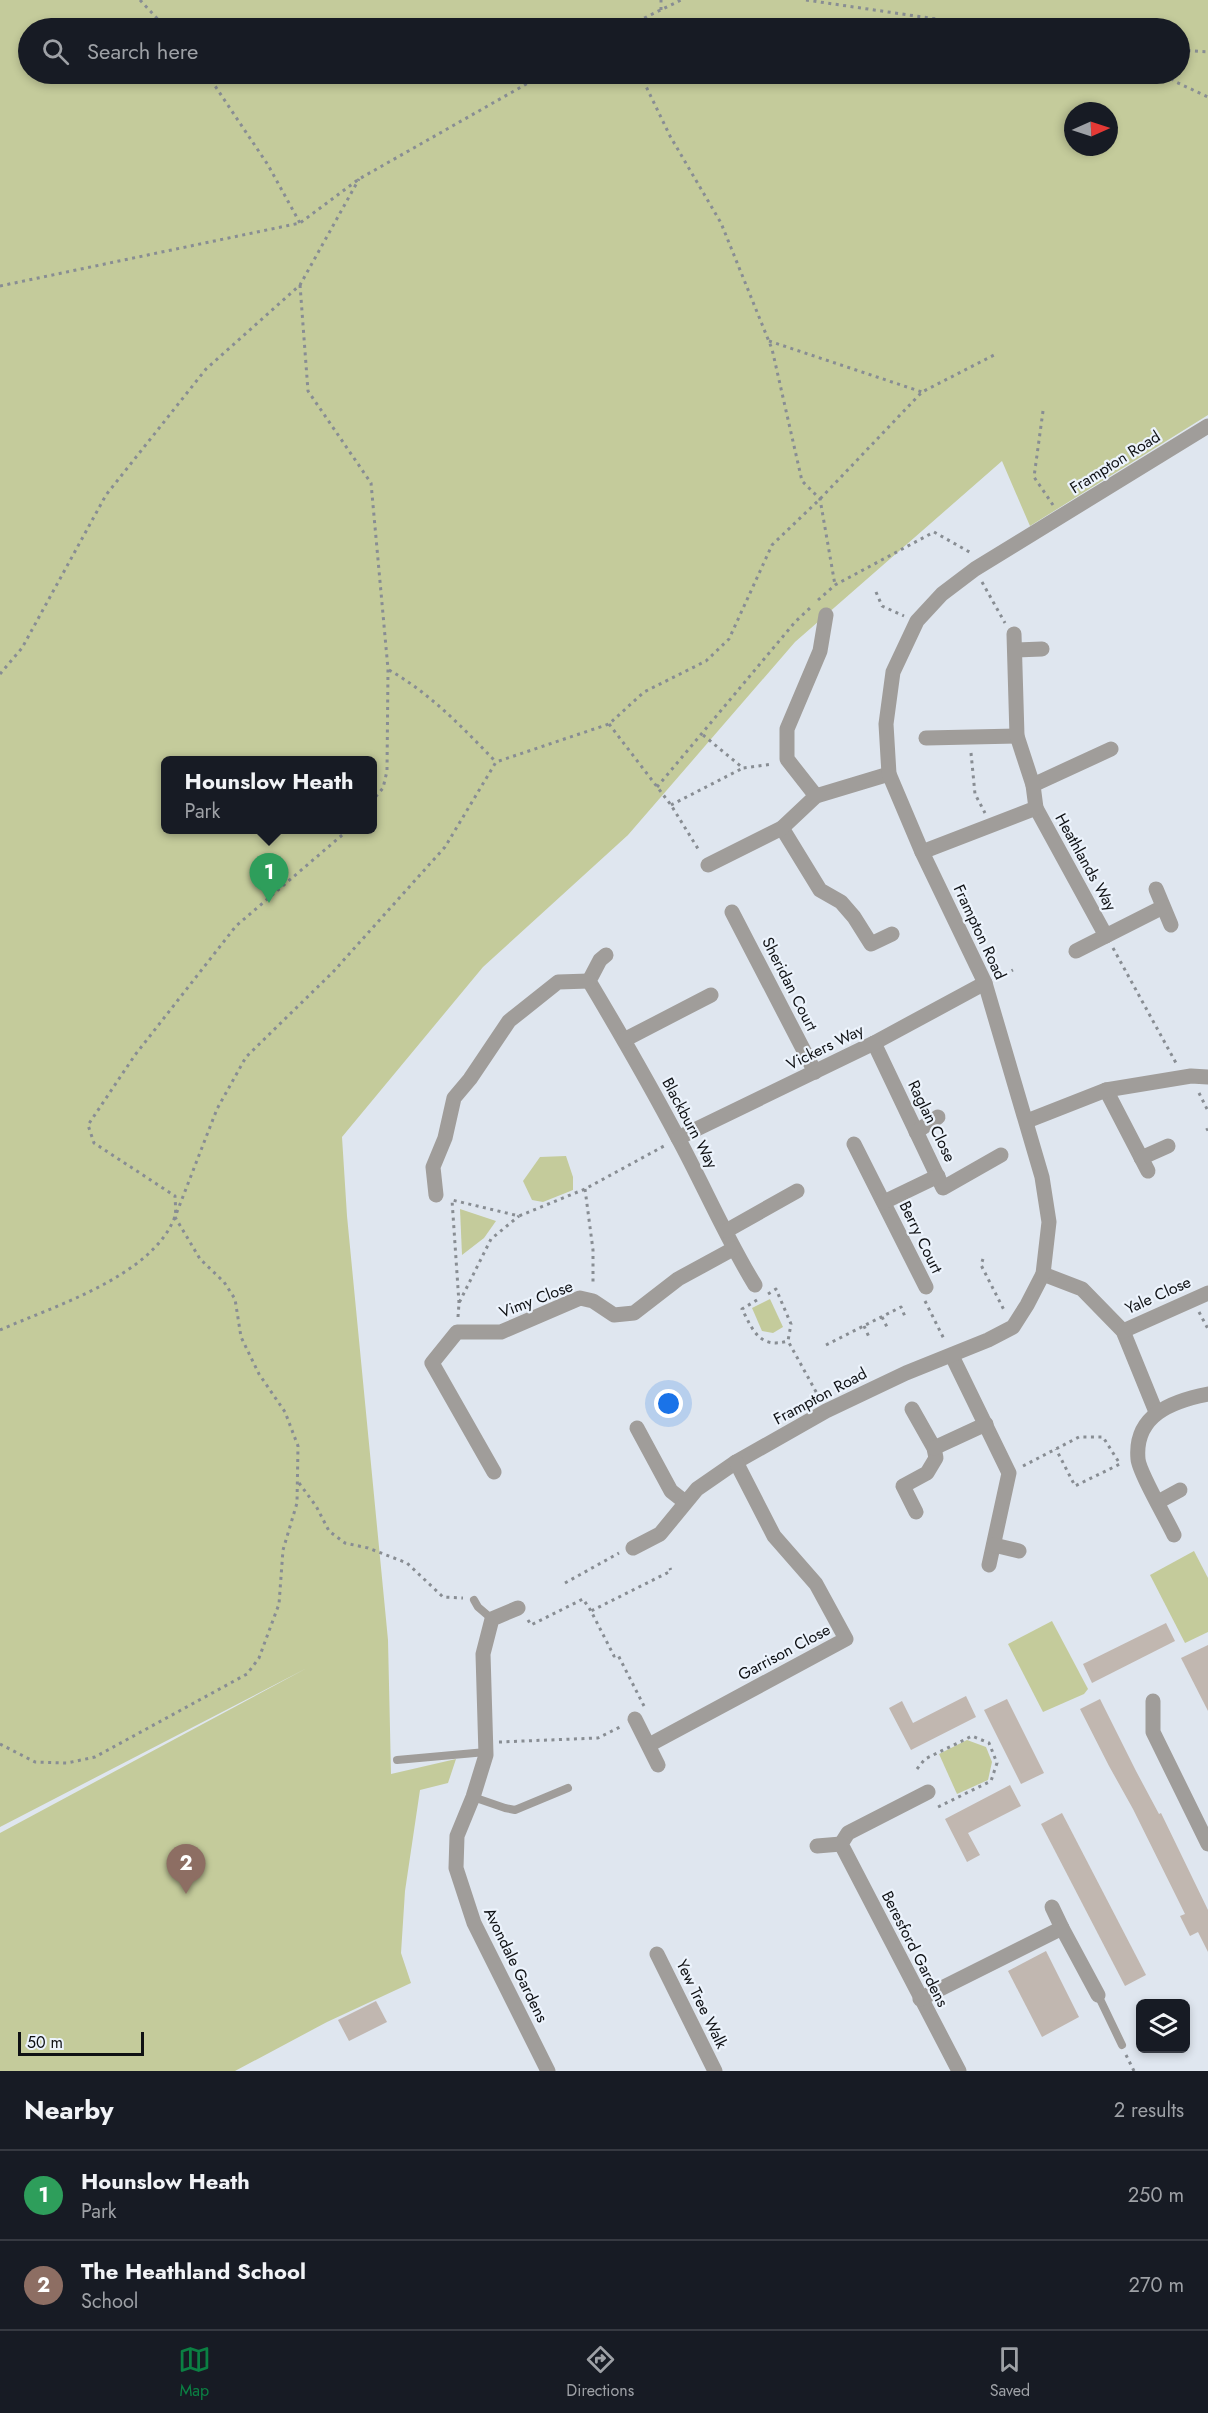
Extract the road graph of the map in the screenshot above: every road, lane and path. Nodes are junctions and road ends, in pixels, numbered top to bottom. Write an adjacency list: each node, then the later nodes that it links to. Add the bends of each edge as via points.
1 (140, 0): 7 (path)
2 (661, 0): 6 (path)
3 (681, 0): 6 (path)
4 (806, 0): 5 (path)
5 (811, 0): 9 (path)
6 (661, 10): 8 (path)
7 (157, 18)
8 (645, 18)
9 (931, 18)
10 (1190, 51): 11 (path)
11 (1208, 52)
12 (214, 84): 18 (path, via 268,165)
13 (526, 84): 17 (path)
14 (645, 84): 21 (path, via 721,223)
15 (1180, 84): 16 (path)
16 (1208, 97)
17 (359, 179): 18 (path); 19 (path)
18 (300, 223): 20 (path)
19 (300, 285): 36 (path, via 308,391 371,483); 37 (path, via 206,369 106,495 22,648)
20 (0, 286)
21 (769, 341): 23 (path); 26 (path, via 802,481)
22 (996, 354): 23 (path)
23 (922, 392): 26 (path)
24 (1043, 411): 27 (path, via 1034,477)
25 (1208, 426): 27 (street, Frampton Road)
26 (820, 499): 29 (path); 38 (path, via 772,545 729,639 706,661 644,692)
27 (1061, 517): 28 (street, Frampton Road)
28 (981, 566): 29 (path, via 934,532); 32 (street, Frampton Road, via 942,594); 33 (path, via 1002,620)
29 (836, 585): 49 (path, via 795,622)
30 (876, 592): 32 (path, via 882,606)
31 (825, 615): 45 (street, via 820,651 787,729)
32 (917, 621): 47 (street, Frampton Road, via 893,672 885,723)
33 (1014, 634): 35 (street, Heathlands Way)
34 (1042, 649): 35 (street)
35 (1015, 650): 40 (street, Heathlands Way)
36 (388, 669): 44 (path, via 409,681); 50 (path, via 387,771)
37 (0, 674)
38 (609, 724): 44 (path); 49 (path)
39 (703, 735): 46 (path)
40 (1017, 736): 41 (street); 48 (street, Heathlands Way)
41 (972, 737): 42 (street); 54 (path, via 975,794)
42 (926, 738)
43 (1111, 749): 48 (street)
44 (496, 762): 89 (path, via 445,847 333,972 246,1057 217,1108)
45 (789, 763): 46 (path); 51 (street)
46 (743, 768): 52 (path)
47 (889, 774): 51 (street); 57 (street, Frampton Road)
48 (1033, 784): 53 (street, Heathlands Way)
49 (657, 787): 52 (path)
50 (377, 795)
51 (816, 796): 55 (street)
52 (671, 805): 58 (path)
53 (1036, 808): 54 (street, Heathlands Way); 64 (street, Heathlands Way)
54 (991, 825): 57 (street, Heathlands Way)
55 (782, 828): 58 (street); 63 (street, via 820,890 841,902 871,944)
56 (343, 834): 89 (path, via 236,926 135,1055 88,1125 94,1143 175,1196)
57 (922, 852): 68 (street, Frampton Road)
58 (708, 865)
59 (1156, 889): 60 (street)
60 (1163, 907): 62 (street); 64 (street)
61 (732, 912): 72 (street, Sheridan Court)
62 (1171, 925)
63 (892, 934)
64 (1106, 936): 65 (street, Heathlands Way); 73 (path, via 1179,1069)
65 (1076, 951)
66 (606, 955): 67 (street)
67 (589, 981): 70 (street, Blackburn Way); 86 (street, via 558,982 509,1021 454,1098 445,1138 433,1167)
68 (986, 983): 71 (street, Vickers Way); 77 (street, Frampton Road)
69 (711, 995): 70 (street)
70 (624, 1040): 79 (street, Blackburn Way)
71 (874, 1043): 72 (street, Vickers Way); 78 (street, Raglan Close)
72 (815, 1072): 79 (street, Vickers Way)
73 (1191, 1076): 74 (street); 75 (street)
74 (1208, 1077)
75 (1106, 1090): 77 (street); 81 (street, via 1144,1165)
76 (938, 1117): 78 (street)
77 (1026, 1121): 93 (street, Frampton Road, via 1042,1177 1049,1222)
78 (916, 1132): 83 (street, Raglan Close)
79 (678, 1138): 84 (path); 90 (street, Blackburn Way)
80 (854, 1144): 87 (street, Berry Court)
81 (1168, 1146)
82 (1001, 1155): 83 (street, Raglan Close, via 943,1188)
83 (939, 1176): 87 (street, Berry Court)
84 (585, 1189): 88 (path); 97 (path, via 593,1250)
85 (797, 1191): 90 (street)
86 (436, 1195)
87 (884, 1202): 95 (street, Berry Court)
88 (519, 1216): 98 (path, via 491,1239); 98 (path, via 452,1200)
89 (175, 1217): 104 (path, via 155,1248 115,1279); 122 (path, via 200,1258 235,1299 241,1337 259,1374 285,1412 298,1446)
90 (726, 1231): 91 (street, Blackburn Way)
91 (733, 1249): 94 (street, Blackburn Way); 97 (street, Vimy Close, via 678,1279 634,1313 614,1315)
92 (982, 1259): 103 (path, via 981,1265)
93 (1043, 1274): 103 (street, Frampton Road); 105 (street, via 1082,1289)
94 (755, 1285)
95 (926, 1287): 110 (path, via 923,1296)
96 (1208, 1293): 105 (street, Yale Close)
97 (593, 1301): 106 (street, Vimy Close, via 580,1298 501,1332)
98 (459, 1303): 106 (path)
99 (882, 1317): 100 (path, via 901,1307); 101 (path); 102 (path)
100 (906, 1319)
101 (864, 1326): 107 (path); 109 (path)
102 (887, 1327)
103 (1012, 1327): 110 (street, Frampton Road)
104 (0, 1330)
105 (1123, 1330): 114 (street)
106 (457, 1332): 120 (street, via 432,1363)
107 (869, 1337)
108 (788, 1341): 108 (path, via 791,1324 776,1289 742,1309 753,1330 766,1343); 113 (path)
109 (825, 1345)
110 (952, 1356): 113 (street, Frampton Road); 115 (street)
111 (1208, 1394): 114 (street)
112 (912, 1409): 117 (street)
113 (826, 1411): 119 (street, Frampton Road)
114 (1156, 1412): 125 (street, via 1140,1433 1138,1461)
115 (986, 1424): 117 (street); 121 (street)
116 (637, 1428): 124 (street, via 671,1491)
117 (934, 1448): 126 (street, via 933,1466 903,1486)
118 (1056, 1449): 118 (path, via 1075,1486 1120,1464 1103,1437 1079,1437); 121 (path)
119 (736, 1462): 124 (street, Frampton Road); 141 (street, Garrison Close, via 774,1536 816,1584 846,1639)
120 (494, 1472)
121 (1010, 1473): 128 (street)
122 (298, 1482): 134 (path, via 329,1531 345,1543 407,1563 443,1596); 140 (path, via 297,1503 283,1550 279,1604 259,1658 247,1674 95,1758 67,1763 35,1762)
123 (1180, 1490): 125 (street)
124 (685, 1502): 129 (street, via 660,1534)
125 (1158, 1502): 127 (street)
126 (916, 1512)
127 (1174, 1535)
128 (994, 1545): 130 (street); 131 (street)
129 (633, 1548): 133 (path)
130 (1019, 1551)
131 (989, 1565)
132 (670, 1568): 135 (path, via 671,1571)
133 (565, 1583)
134 (474, 1600): 137 (lane)
135 (591, 1611): 136 (path, via 583,1599 531,1625); 139 (path, via 648,1713)
136 (522, 1612): 137 (street)
137 (492, 1619): 142 (street, Avondale Gardens, via 483,1654)
138 (1153, 1701): 151 (street, via 1152,1732)
139 (635, 1719): 141 (street); 142 (path, via 598,1738)
140 (0, 1744)
141 (649, 1745): 144 (street)
142 (486, 1748): 143 (lane); 148 (street, Avondale Gardens)
143 (397, 1760)
144 (658, 1765)
145 (917, 1769): 149 (path, via 926,1759 972,1736 989,1743 997,1763 991,1781)
146 (568, 1788): 148 (lane, via 515,1809)
147 (928, 1792): 150 (street, via 848,1833)
148 (473, 1797): 159 (street, Avondale Gardens, via 457,1836 456,1868 474,1923)
149 (936, 1808)
150 (841, 1844): 152 (street); 157 (street, Beresford Gardens)
151 (1208, 1844)
152 (817, 1846)
153 (1052, 1907): 154 (street)
154 (1062, 1928): 156 (street); 157 (street)
155 (657, 1954): 160 (street, Yew Tree Walk)
156 (1098, 1995): 158 (lane)
157 (920, 1998): 161 (street, Beresford Gardens)
158 (1122, 2045): 162 (path)
159 (548, 2071)
160 (715, 2071)
161 (958, 2071)
162 (1134, 2071)

